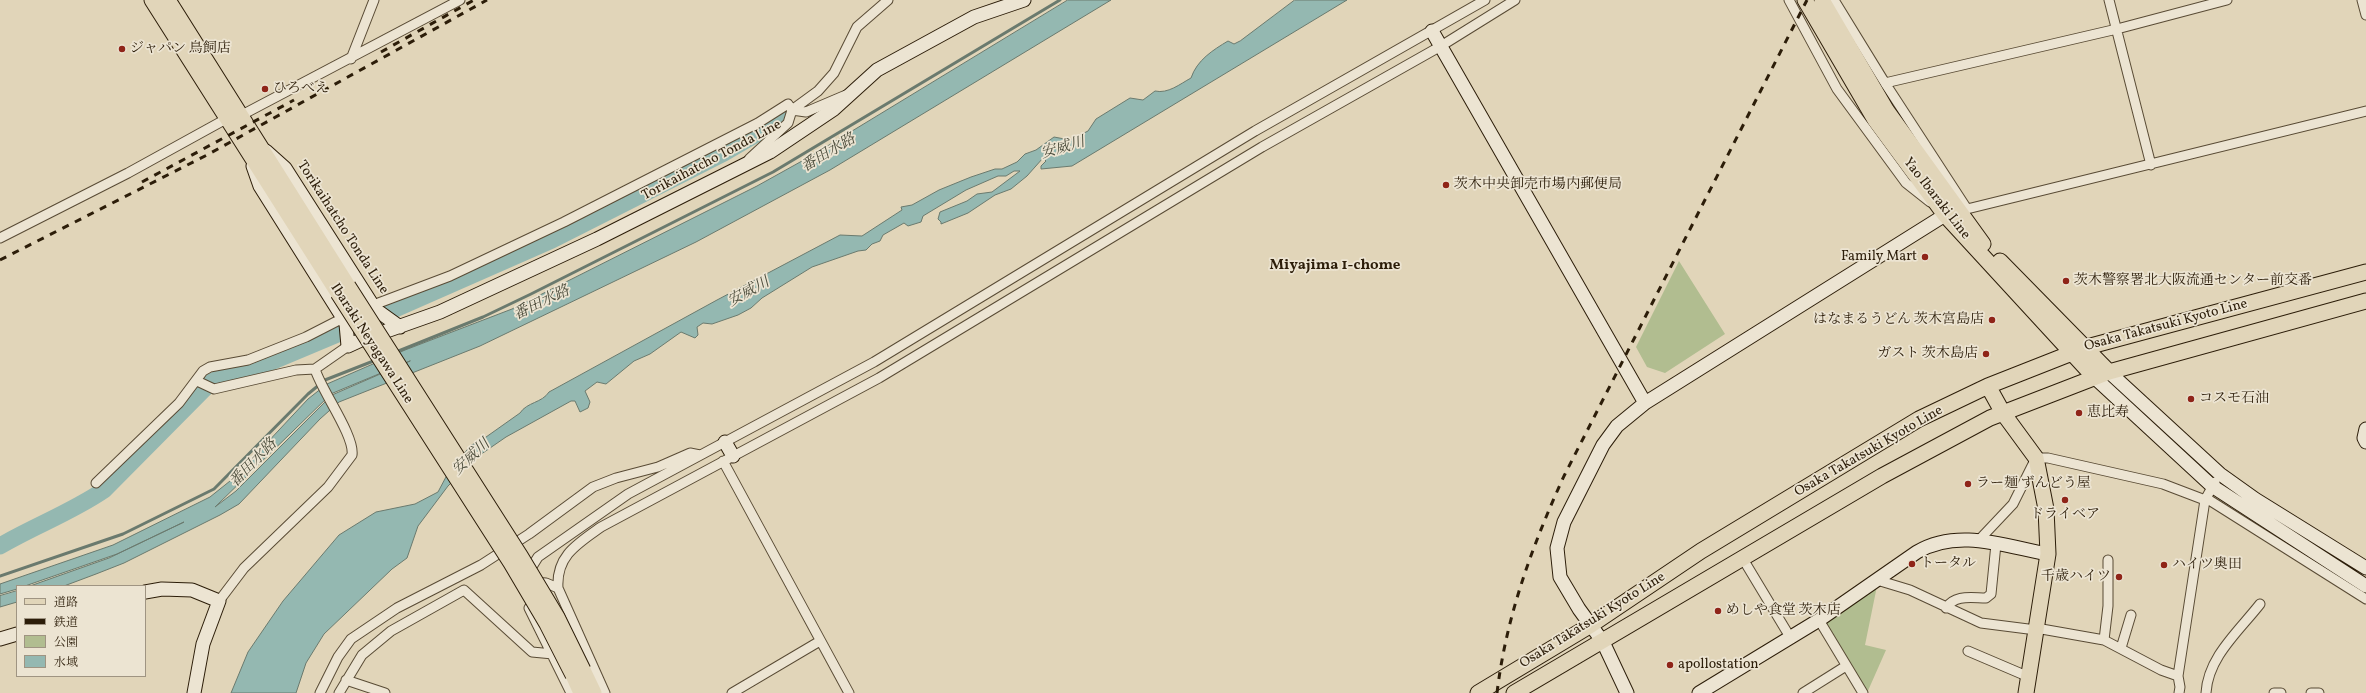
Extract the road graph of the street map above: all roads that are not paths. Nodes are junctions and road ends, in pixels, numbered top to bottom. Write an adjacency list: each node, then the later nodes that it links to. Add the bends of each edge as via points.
1 (152, 0): 25 (main road, Ibaraki Neyagawa Line)
2 (168, 0): 25 (main road, Ibaraki Neyagawa Line)
3 (374, 0): 20 (street)
4 (460, 0): 20 (street)
5 (888, 0): 23 (street, via 857,27 834,73 818,91)
6 (1024, 0): 22 (street, Torikaihatcho Tonda Line, via 974,17 877,70)
7 (1485, 0): 18 (street)
8 (1515, 0): 19 (street)
9 (1789, 0): 32 (street, via 1836,89 1906,183)
10 (1805, 0): 32 (main road, Yao Ibaraki Line, via 1876,120)
11 (1822, 0): 27 (main road, Yao Ibaraki Line, via 1887,111)
12 (1834, 0): 21 (street)
13 (2109, 0): 17 (street)
14 (2227, 0): 17 (street)
15 (2362, 0): 16 (street)
16 (2366, 15)
17 (2117, 29): 21 (street); 28 (street)
18 (1432, 31): 19 (street); 52 (street, via 1255,131 874,362)
19 (1441, 46): 49 (street); 56 (street, via 1262,147 879,378)
20 (351, 59): 25 (street)
21 (1885, 83): 30 (street)
22 (852, 92): 23 (street, via 806,112); 29 (street, Torikaihatcho Tonda Line, via 834,109 770,152)
23 (792, 110): 29 (street, via 788,123); 38 (street, via 788,104 758,123 642,183 450,276)
24 (2366, 111): 28 (street)
25 (233, 117): 26 (main road, Ibaraki Neyagawa Line); 33 (street)
26 (254, 148): 36 (main road, Ibaraki Neyagawa Line); 36 (street, Torikaihatcho Tonda Line, via 285,168)
27 (1919, 156): 30 (main road); 34 (main road, Yao Ibaraki Line)
28 (2151, 165): 31 (street)
29 (739, 167): 40 (street, Torikaihatcho Tonda Line, via 597,239 440,312)
30 (1952, 186): 31 (street)
31 (1967, 209): 34 (main road)
32 (1945, 215): 43 (main road, Yao Ibaraki Line); 49 (street)
33 (0, 238)
34 (1982, 243): 42 (main road, Yao Ibaraki Line)
35 (2366, 272): 42 (main road, Osaka Takatsuki Kyoto Line)
36 (345, 292): 38 (street, Torikaihatcho Tonda Line); 39 (street, Torikaihatcho Tonda Line); 89 (main road, Ibaraki Neyagawa Line, bridge)
37 (2366, 301): 45 (main road, Osaka Takatsuki Kyoto Line)
38 (374, 307): 39 (street); 40 (street, Torikaihatcho Tonda Line)
39 (344, 321): 41 (street); 47 (street, via 248,360 210,367)
40 (398, 324): 41 (street, Torikaihatcho Tonda Line)
41 (347, 344): 44 (street)
42 (2087, 348): 43 (main road, Osaka Takatsuki Kyoto Line); 45 (main road, Yao Ibaraki Line)
43 (2071, 353): 46 (main road, Yao Ibaraki Line); 48 (main road, Osaka Takatsuki Kyoto Line)
44 (315, 369): 47 (street, via 296,370 214,389); 72 (street, via 318,380 351,444 352,450 348,460 313,502 244,568)
45 (2109, 372): 46 (main road, Osaka Takatsuki Kyoto Line); 57 (street)
46 (2094, 377): 50 (main road, Osaka Takatsuki Kyoto Line); 59 (street)
47 (197, 381): 58 (street, via 179,403)
48 (1988, 386): 50 (main road); 77 (main road, Osaka Takatsuki Kyoto Line, via 1919,419 1701,551)
49 (1645, 403): 77 (street, via 1626,417 1610,435 1560,535 1557,548 1560,577)
50 (2003, 412): 55 (main road); 63 (main road, Osaka Takatsuki Kyoto Line, via 1882,476)
51 (2366, 429): 53 (street)
52 (725, 442): 54 (street); 56 (street)
53 (2366, 442)
54 (700, 455): 68 (street, via 628,494 550,547 538,558); 94 (street, via 690,453 658,467 593,487 529,534 481,564 397,608 351,640 338,657)
55 (2036, 458): 59 (street, via 2048,458); 60 (street, via 2013,504); 62 (main road, via 2046,509)
56 (728, 459): 69 (street, via 601,527 578,543 563,559 557,574); 82 (street)
57 (2220, 474): 59 (street); 65 (street, via 2255,499)
58 (96, 483)
59 (2208, 495): 67 (street); 71 (street); 90 (street)
60 (1978, 540): 61 (street); 66 (street, via 1954,539 1931,545)
61 (1996, 544): 62 (street); 74 (street, via 1991,594 1986,598 1958,598 1951,601)
62 (2048, 554): 78 (main road)
63 (1743, 559): 80 (street); 84 (main road, Osaka Takatsuki Kyoto Line)
64 (2108, 560): 83 (street, via 2108,606)
65 (2366, 568)
66 (1877, 580): 74 (street, via 1910,590); 76 (street)
67 (2366, 586)
68 (523, 587): 69 (street, via 529,582 546,583); 87 (street, via 524,598)
69 (558, 588): 101 (street)
70 (146, 592): 72 (street, via 162,589 192,590)
71 (2366, 599)
72 (219, 601): 93 (street, via 203,644)
73 (2260, 604): 112 (street, via 2214,661)
74 (1946, 608): 78 (street, via 1981,624)
75 (2131, 615): 85 (street)
76 (1819, 620): 80 (street); 88 (street)
77 (1591, 626): 84 (street); 104 (main road, Osaka Takatsuki Kyoto Line)
78 (2036, 629): 83 (street); 91 (main road)
79 (16, 634): 81 (street)
80 (1790, 637): 107 (street)
81 (0, 639)
82 (820, 640): 102 (street); 103 (street)
83 (2104, 640): 85 (street)
84 (1604, 642): 105 (main road, Osaka Takatsuki Kyoto Line); 106 (street)
85 (2121, 648): 90 (street, via 2155,667)
86 (1968, 652): 91 (street)
87 (553, 654): 92 (street, via 532,652 464,590 391,631 362,655); 98 (street)
88 (1846, 666): 108 (street); 109 (street)
89 (578, 672): 99 (main road, Ibaraki Neyagawa Line); 100 (main road, Ibaraki Neyagawa Line)
90 (2178, 676): 111 (street)
91 (2029, 677): 110 (main road)
92 (346, 680): 95 (street); 96 (street); 97 (street)
93 (194, 693)
94 (320, 693)
95 (339, 693)
96 (342, 693)
97 (385, 693)
98 (570, 693)
99 (581, 693)
100 (594, 693)
101 (605, 693)
102 (732, 693)
103 (849, 693)
104 (1478, 693)
105 (1514, 693)
106 (1627, 693)
107 (1699, 693)
108 (1803, 693)
109 (1863, 693)
110 (2026, 693)
111 (2179, 693)
112 (2206, 693)
113 (2274, 693): 114 (street)
114 (2281, 693)
115 (2311, 693): 116 (street)
116 (2318, 693)

